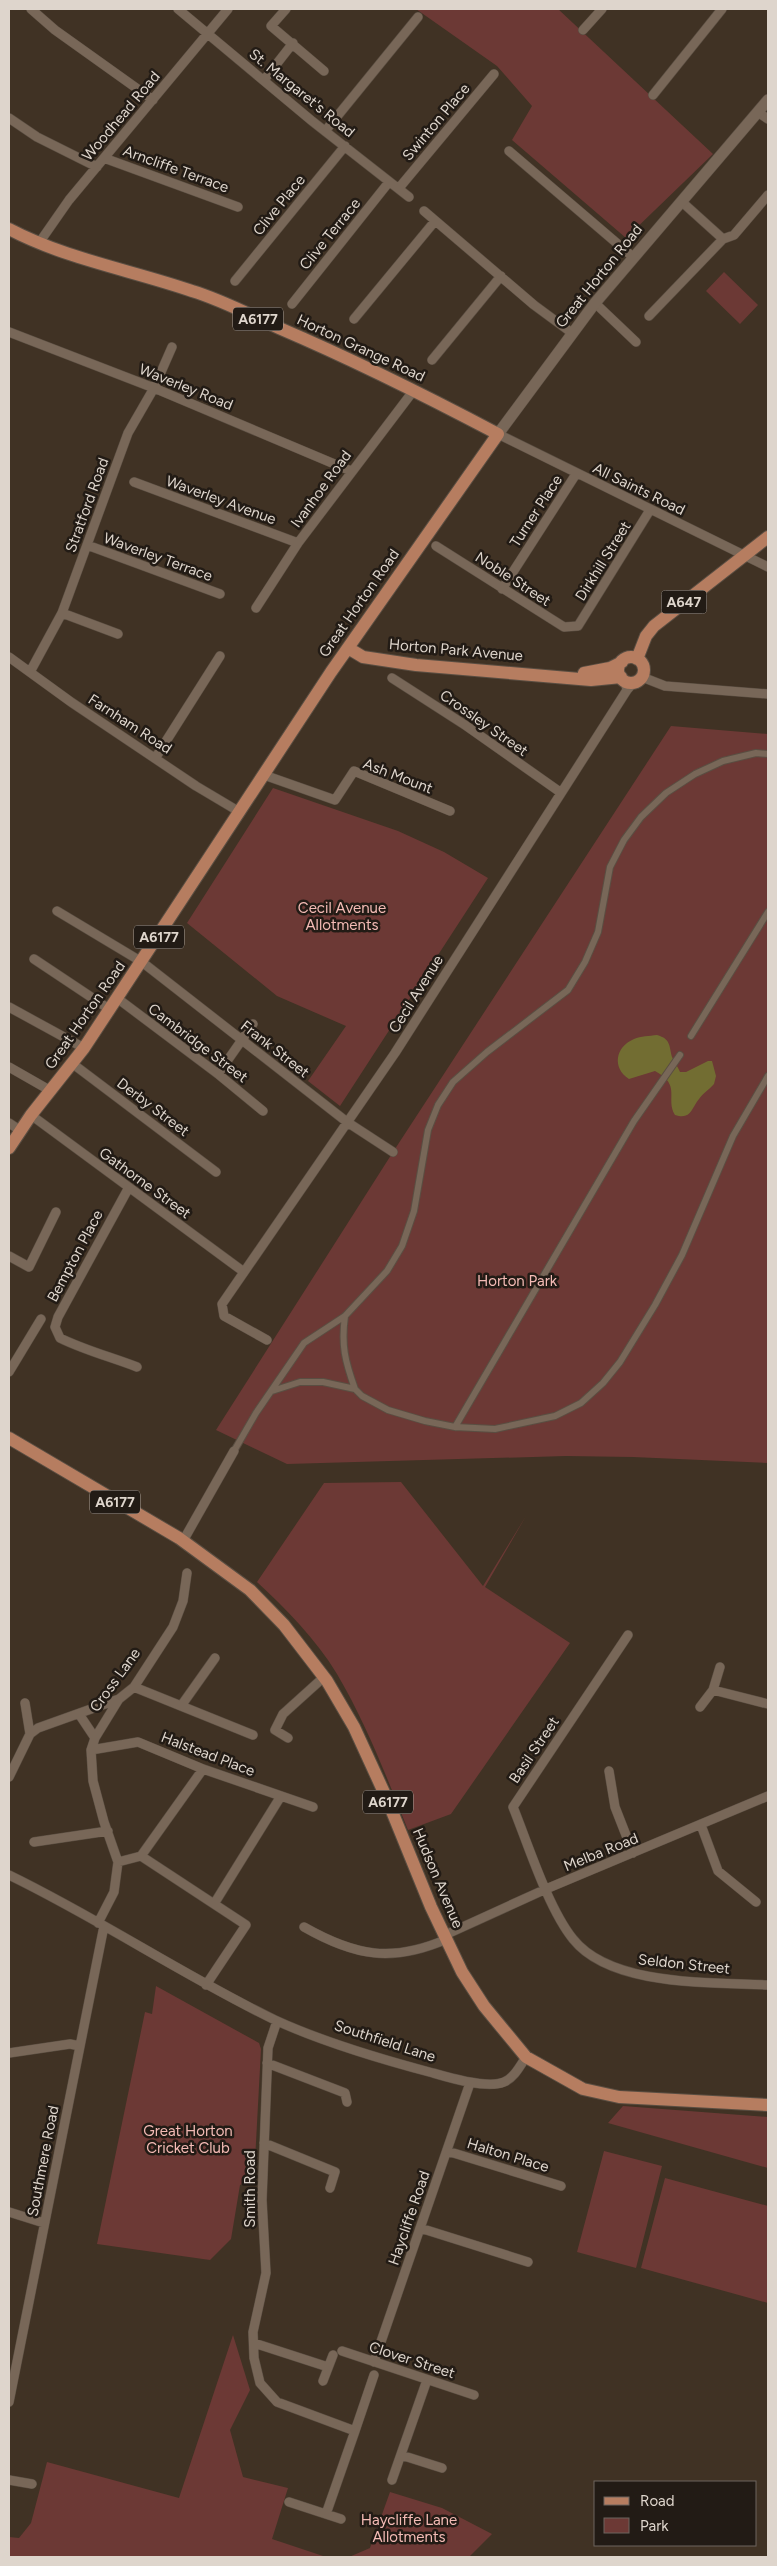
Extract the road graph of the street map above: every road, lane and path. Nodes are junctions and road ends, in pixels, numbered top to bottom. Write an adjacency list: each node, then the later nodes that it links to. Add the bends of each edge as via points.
1 (31, 9): 15 (street)
2 (178, 9): 9 (street, St. Margaret's Road)
3 (228, 9): 9 (street, Woodhead Road)
4 (286, 9): 10 (street, via 271,26)
5 (602, 9): 8 (street)
6 (722, 9): 14 (street)
7 (418, 17): 19 (street)
8 (583, 30)
9 (209, 33): 13 (street, St. Margaret's Road); 15 (street, Woodhead Road)
10 (293, 43): 11 (street); 13 (street)
11 (324, 71)
12 (494, 74): 25 (street, Swinton Place)
13 (264, 80): 19 (street, St. Margaret's Road)
14 (653, 94)
15 (153, 100): 22 (street, Woodhead Road)
16 (768, 100): 17 (street, Great Horton Road)
17 (764, 116): 28 (street, Great Horton Road)
18 (9, 118): 23 (street, via 37,137)
19 (326, 130): 20 (street, St. Margaret's Road)
20 (345, 146): 24 (street, St. Margaret's Road); 37 (street, Clive Place)
21 (509, 151): 35 (street)
22 (104, 158): 23 (street, Woodhead Road); 29 (street, Arncliffe Terrace)
23 (96, 167): 34 (street, Woodhead Road)
24 (389, 182): 25 (street, St. Margaret's Road); 39 (street, Clive Terrace)
25 (399, 188): 27 (street, St. Margaret's Road)
26 (768, 195): 33 (street, via 734,235)
27 (409, 197)
28 (682, 202): 33 (street); 35 (street, Great Horton Road)
29 (238, 207)
30 (424, 211): 31 (street)
31 (435, 221): 36 (street); 41 (street)
32 (9, 230): 34 (main road, Horton Grange Road / A6177)
33 (723, 239): 40 (street)
34 (39, 243): 48 (main road, Horton Grange Road / A6177, via 97,264 193,291)
35 (633, 257): 38 (street, Great Horton Road)
36 (501, 276): 43 (street); 46 (street)
37 (235, 281)
38 (595, 303): 43 (street, Great Horton Road); 44 (street)
39 (292, 304)
40 (649, 316)
41 (354, 319)
42 (9, 332): 47 (street, Waverley Road)
43 (572, 333): 49 (street, Great Horton Road)
44 (636, 342)
45 (172, 348): 47 (street, Stratford Road)
46 (432, 360)
47 (154, 388): 50 (street, Waverley Road); 56 (street, Stratford Road, via 128,433)
48 (414, 390): 49 (main road, Horton Grange Road / A6177); 50 (street, Ivanhoe Road)
49 (498, 434): 51 (street, All Saints Road); 65 (main road, Great Horton Road / A6177)
50 (351, 470): 55 (street, Ivanhoe Road)
51 (576, 474): 53 (street, All Saints Road); 60 (street, Turner Place)
52 (134, 482): 55 (street, Waverley Avenue)
53 (650, 510): 58 (street, All Saints Road); 64 (street, Dirkhill Street)
54 (768, 537): 58 (main road, A647)
55 (298, 543): 62 (street, Ivanhoe Road)
56 (87, 545): 61 (street, Waverley Terrace); 63 (street, Stratford Road)
57 (436, 546): 60 (street, Noble Street)
58 (743, 554): 59 (street, All Saints Road); 71 (main road, A647, via 654,626)
59 (768, 567)
60 (502, 589): 64 (street, Noble Street, via 564,627)
61 (220, 594)
62 (256, 608)
63 (62, 613): 66 (street); 73 (street, Stratford Road)
64 (578, 626)
65 (362, 628): 67 (main road, Great Horton Road / A6177); 69 (main road, via 359,639)
66 (118, 634)
67 (348, 648): 69 (main road, Horton Park Avenue); 80 (main road, Great Horton Road / A6177)
68 (220, 656): 79 (street)
69 (363, 656): 74 (main road, Horton Park Avenue, via 416,665)
70 (9, 657): 73 (street, Farnham Road)
71 (637, 658): 72 (main road, Horton Park Avenue); 76 (main road, via 644,668)
72 (622, 662): 74 (main road, Horton Park Avenue); 76 (main road, via 619,669)
73 (30, 672): 79 (street, Farnham Road)
74 (564, 677): 76 (main road, Horton Park Avenue)
75 (392, 678): 81 (street, Crossley Street)
76 (630, 681): 77 (street, Horton Park Avenue); 81 (street, Cecil Avenue)
77 (768, 694)
78 (768, 754): 112 (street, via 756,753 723,761 695,774 666,793 641,817 610,867 598,932 568,990 453,1082 438,1105 428,1130 414,1211 402,1246 387,1271)
79 (156, 757): 82 (street, Farnham Road)
80 (264, 775): 82 (main road, Great Horton Road / A6177); 83 (street, Ash Mount, via 335,800 354,771)
81 (560, 792): 102 (street, Cecil Avenue, via 395,1054)
82 (238, 811): 87 (main road, Great Horton Road / A6177)
83 (450, 811)
84 (57, 911): 87 (street, Frank Street)
85 (768, 912): 91 (street)
86 (34, 959): 88 (street, Cambridge Street)
87 (142, 962): 88 (main road, Great Horton Road / A6177); 92 (street, Frank Street)
88 (113, 1004): 93 (main road, Great Horton Road / A6177); 97 (street, Cambridge Street)
89 (9, 1007): 93 (street)
90 (253, 1024): 92 (street)
91 (691, 1036)
92 (240, 1040): 97 (street); 102 (street, Frank Street)
93 (84, 1048): 95 (main road, Great Horton Road / A6177)
94 (680, 1055): 119 (street, via 634,1121)
95 (73, 1064): 99 (main road, Great Horton Road / A6177); 107 (street, Derby Street)
96 (9, 1067): 99 (street)
97 (218, 1074): 100 (street, Cambridge Street)
98 (768, 1076): 119 (street, via 733,1136 682,1255 630,1346 603,1384 581,1404 555,1416 494,1429)
99 (51, 1091): 101 (main road, Great Horton Road / A6177)
100 (263, 1111)
101 (31, 1116): 104 (main road, Great Horton Road / A6177); 108 (street, Gathorne Street)
102 (348, 1122): 106 (street, Frank Street); 111 (street, Cecil Avenue)
103 (9, 1123): 104 (street)
104 (21, 1130): 105 (main road, Great Horton Road / A6177)
105 (9, 1148)
106 (393, 1152)
107 (216, 1172)
108 (128, 1188): 111 (street, Gathorne Street); 115 (street, Bempton Place, via 55,1327 60,1338 80,1348)
109 (56, 1212): 110 (street, via 29,1267)
110 (9, 1256)
111 (244, 1272): 114 (street, Cecil Avenue, via 221,1308 224,1316)
112 (345, 1316): 117 (street, via 344,1358); 118 (street, via 304,1343)
113 (41, 1320): 116 (street)
114 (267, 1340)
115 (137, 1367)
116 (9, 1372)
117 (354, 1389): 118 (street, via 323,1382 300,1382); 119 (street, via 388,1410)
118 (272, 1391): 121 (street)
119 (455, 1427)
120 (9, 1438): 122 (main road, A6177)
121 (234, 1451): 122 (street)
122 (183, 1541): 127 (main road, Hudson Avenue / A6177, via 250,1590 284,1624)
123 (187, 1573): 128 (street, Cross Lane, via 183,1601 173,1626)
124 (628, 1635): 154 (street, Basil Street, via 513,1807)
125 (215, 1658): 133 (street)
126 (720, 1667): 129 (street)
127 (324, 1677): 139 (street, via 283,1714 275,1730); 159 (main road, Hudson Avenue / A6177, via 354,1727)
128 (134, 1687): 130 (street, Cross Lane); 133 (street)
129 (713, 1690): 132 (street); 134 (street)
130 (119, 1699): 135 (street); 138 (street, Cross Lane)
131 (25, 1703): 136 (street)
132 (768, 1704)
133 (181, 1706): 137 (street)
134 (700, 1707)
135 (79, 1714): 136 (street, via 38,1728); 138 (street)
136 (30, 1734): 143 (street)
137 (252, 1735)
138 (95, 1738): 140 (street, Cross Lane)
139 (288, 1738)
140 (92, 1750): 141 (street, Halstead Place, via 138,1742); 148 (street, Cross Lane, via 93,1781)
141 (203, 1769): 144 (street, Halstead Place); 151 (street)
142 (609, 1771): 150 (street, via 615,1807)
143 (9, 1777)
144 (281, 1796): 146 (street, Halstead Place); 156 (street)
145 (768, 1796): 147 (street, Melba Road)
146 (313, 1807)
147 (701, 1825): 150 (street, Melba Road); 155 (street, via 718,1871)
148 (108, 1831): 149 (street); 152 (street, Cross Lane)
149 (34, 1842)
150 (633, 1853): 154 (street, Melba Road)
151 (141, 1856): 152 (street); 156 (street)
152 (118, 1862): 157 (street, Cross Lane, via 114,1892)
153 (9, 1875): 157 (street, Southfield Lane)
154 (546, 1889): 159 (street, Melba Road); 161 (street, Seldon Street, via 573,1939 592,1957 626,1972 667,1979)
155 (756, 1902)
156 (214, 1904): 160 (street, via 246,1925)
157 (101, 1925): 160 (street, Southfield Lane); 163 (street, Southmere Road)
158 (304, 1927): 159 (street, Melba Road, via 352,1950 379,1954 404,1953)
159 (446, 1937): 165 (main road, Hudson Avenue / A6177, via 462,1972 484,2006)
160 (206, 1985): 162 (street, Southfield Lane)
161 (768, 1985)
162 (277, 2021): 166 (street, Smith Road, via 268,2048); 167 (street, Southfield Lane, via 380,2059)
163 (80, 2046): 164 (street, via 70,2044); 175 (street, Southmere Road)
164 (9, 2053)
165 (526, 2057): 167 (street, Southfield Lane, via 517,2071 503,2082); 169 (main road, A6177, via 582,2090 620,2097)
166 (267, 2064): 168 (street, via 345,2093); 170 (street, Smith Road)
167 (470, 2083): 171 (street, Haycliffe Road)
168 (347, 2102)
169 (768, 2105)
170 (264, 2143): 173 (street, via 335,2172); 178 (street, Smith Road, via 262,2200 266,2273)
171 (447, 2151): 172 (street, Halton Place); 176 (street, Haycliffe Road)
172 (561, 2186)
173 (330, 2188)
174 (9, 2212): 175 (street)
175 (44, 2223): 184 (street, Southmere Road)
176 (420, 2228): 177 (street); 179 (street, Haycliffe Road)
177 (528, 2262)
178 (254, 2343): 180 (street); 187 (street, Smith Road, via 260,2383 277,2402)
179 (374, 2362): 180 (street, Clover Street, via 337,2353); 182 (street, Clover Street)
180 (328, 2368): 183 (street)
181 (374, 2375): 187 (street)
182 (427, 2380): 185 (street, Clover Street); 188 (street)
183 (323, 2381)
184 (10, 2386): 186 (street, Southmere Road)
185 (474, 2395)
186 (9, 2402)
187 (355, 2431): 194 (street)
188 (401, 2455): 189 (street); 191 (street)
189 (442, 2468)
190 (9, 2480): 192 (street)
191 (392, 2480)
192 (32, 2484)
193 (289, 2502): 194 (street)
194 (326, 2514): 195 (street)
195 (341, 2519)

